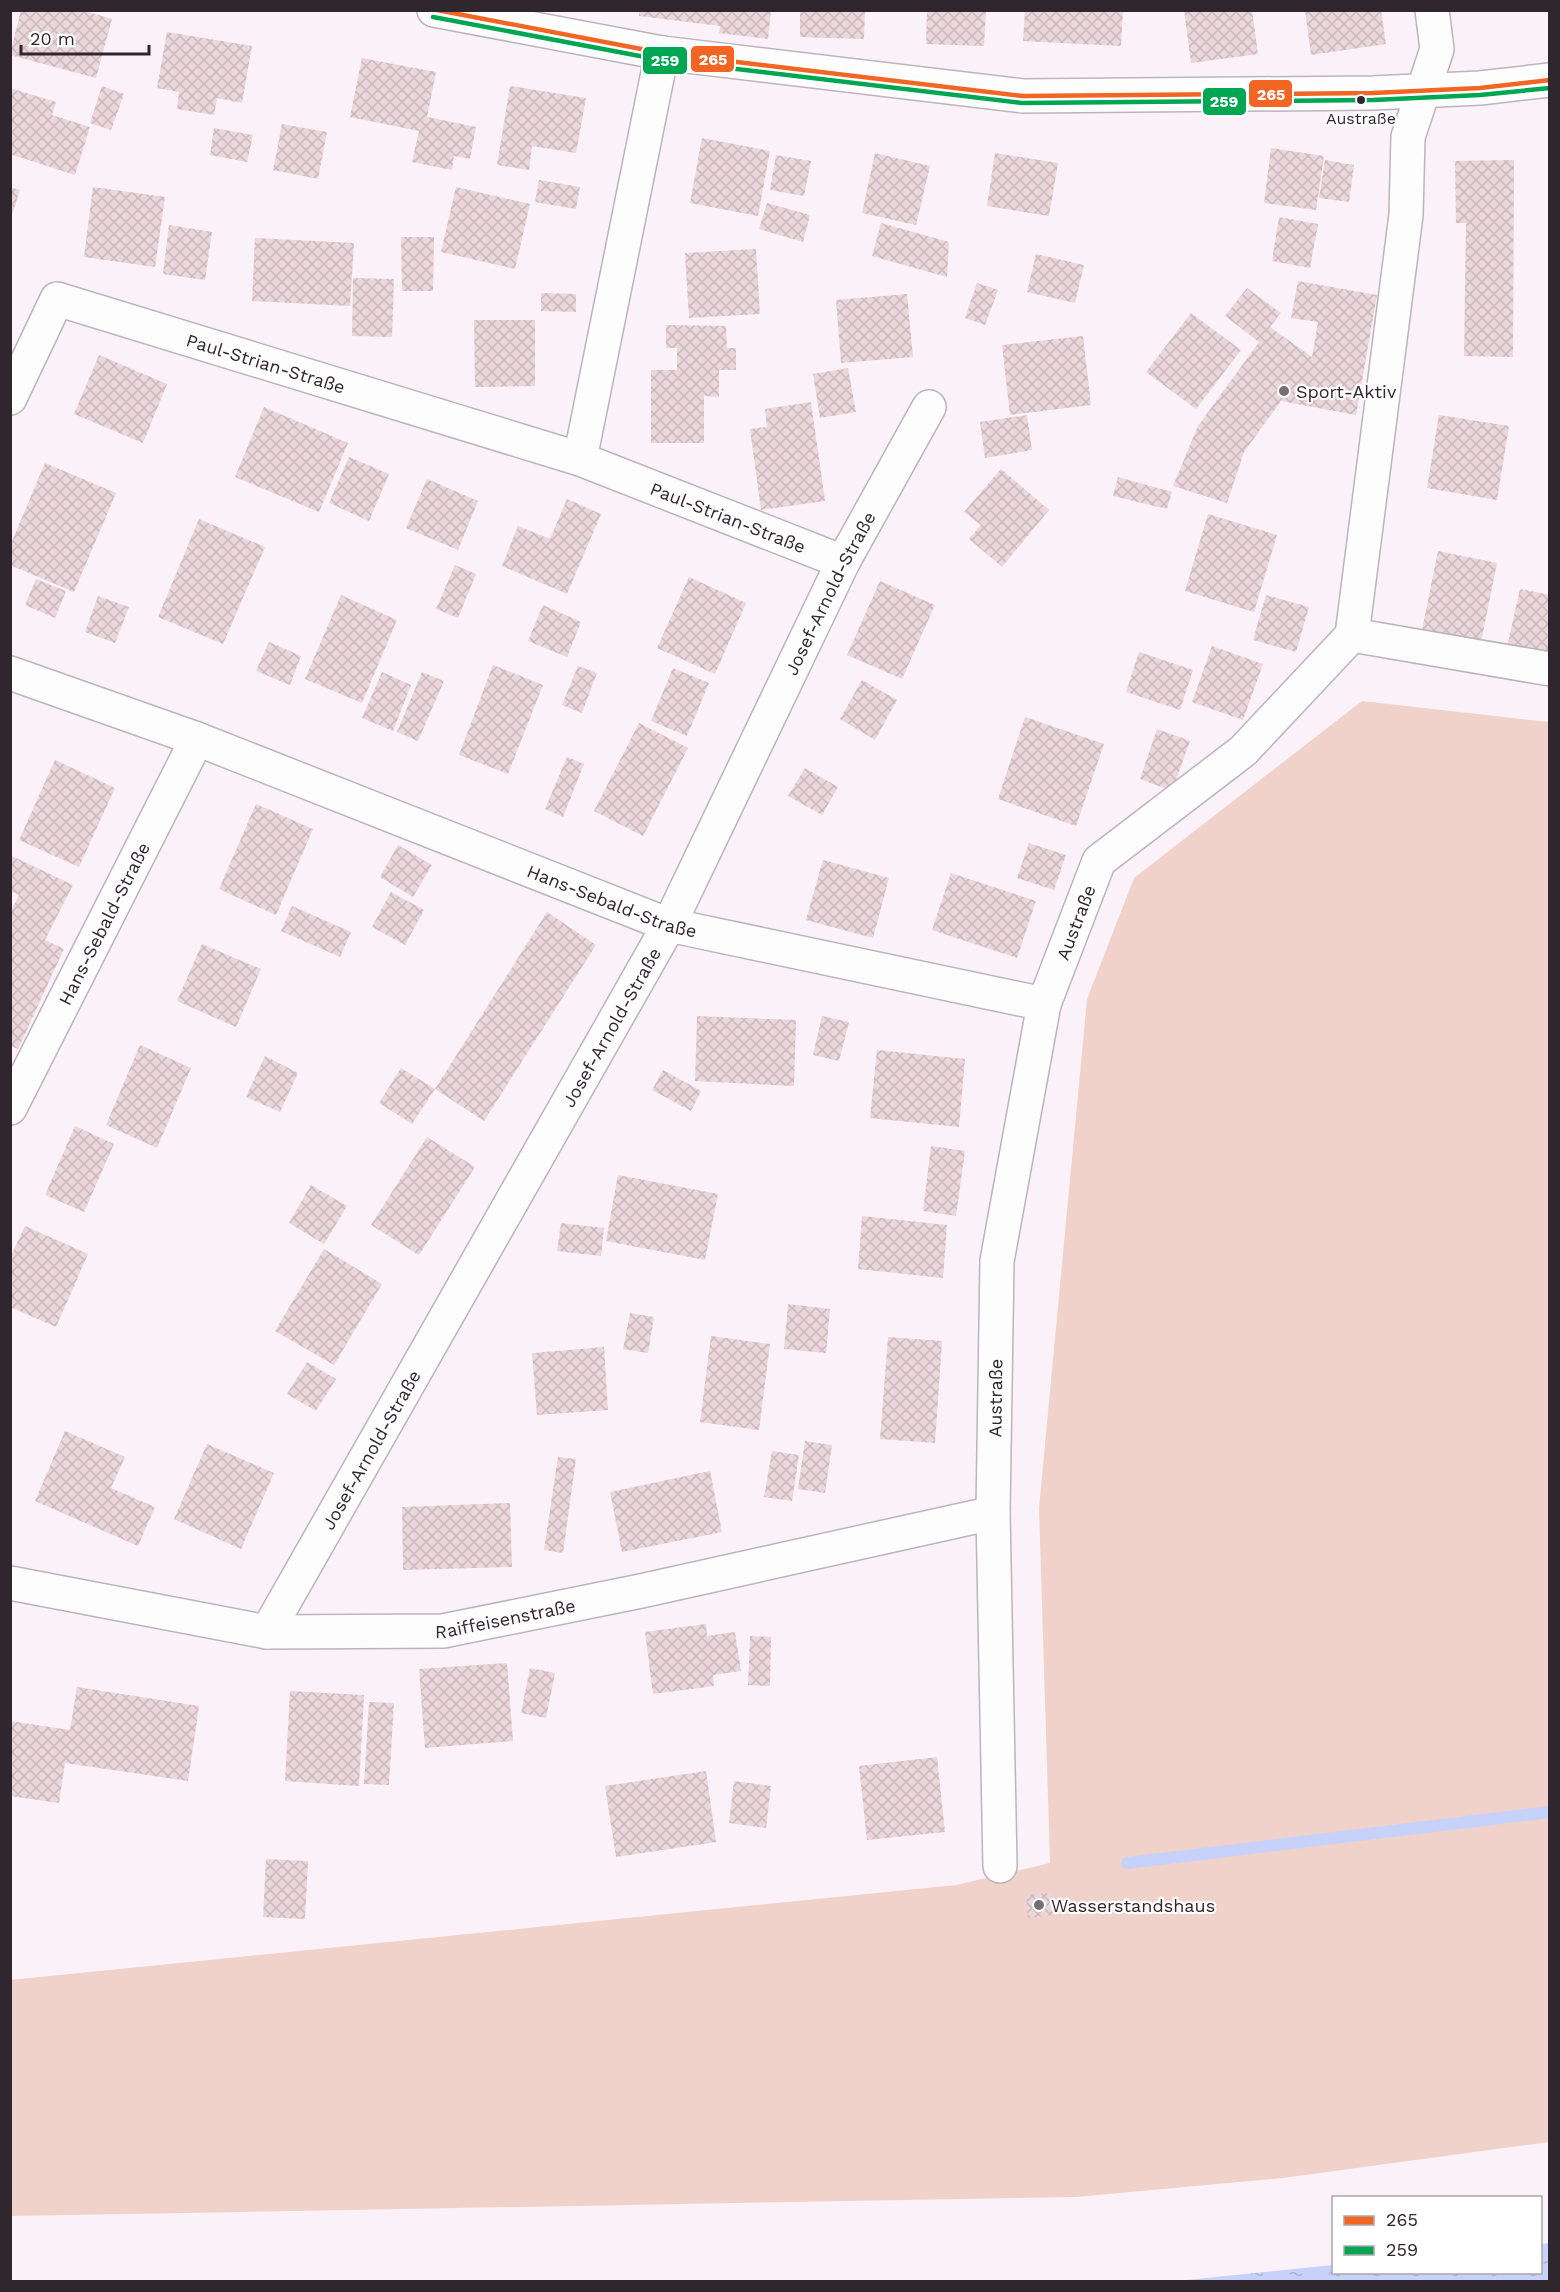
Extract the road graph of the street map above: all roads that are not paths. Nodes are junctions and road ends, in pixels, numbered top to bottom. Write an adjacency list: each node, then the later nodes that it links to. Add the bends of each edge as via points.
1 (434, 10): 3 (street)
2 (1432, 10): 5 (street, via 1437,49)
3 (662, 53): 5 (street, via 1023,96); 8 (street)
4 (1550, 80): 5 (street)
5 (1424, 92): 10 (street, via 1408,137 1406,215)
6 (10, 398): 8 (street, Paul-Strian-Straße, via 57,299)
7 (929, 407): 9 (street, Josef-Arnold-Straße)
8 (580, 459): 9 (street, Paul-Strian-Straße)
9 (843, 562): 14 (street, Josef-Arnold-Straße)
10 (1352, 635): 11 (street); 15 (street, Austraße, via 1243,751 1099,861)
11 (1550, 669)
12 (10, 673): 13 (street, Hans-Sebald-Straße)
13 (196, 739): 14 (street, Hans-Sebald-Straße); 16 (street, Hans-Sebald-Straße)
14 (669, 925): 15 (street, Hans-Sebald-Straße); 19 (street, Josef-Arnold-Straße)
15 (1044, 1004): 17 (street, Austraße, via 998,1261)
16 (10, 1108)
17 (993, 1512): 19 (street, Raiffeisenstraße, via 443,1631); 20 (street, Austraße)
18 (10, 1583): 19 (street, Raiffeisenstraße)
19 (267, 1632)
20 (1000, 1866)

